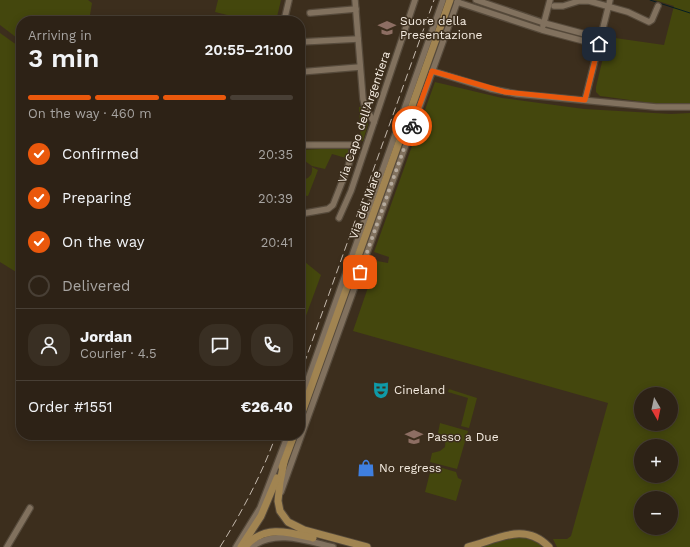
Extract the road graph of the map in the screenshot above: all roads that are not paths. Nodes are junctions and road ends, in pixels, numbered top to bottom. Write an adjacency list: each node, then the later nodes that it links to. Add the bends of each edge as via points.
1 (290, 0): 14 (street)
2 (355, 0): 12 (street)
3 (415, 0): 26 (street, Via Capo dell'Argentiera)
4 (443, 0): 32 (street)
5 (477, 0): 11 (street); 15 (street)
6 (610, 0): 10 (street)
7 (455, 1): 11 (street); 22 (street); 33 (main road, Via del Mare)
8 (551, 2): 10 (street, via 562,6 587,0); 15 (street)
9 (658, 6): 10 (street, via 649,22)
10 (608, 7): 17 (street)
11 (475, 8): 16 (street)
12 (356, 9): 13 (street); 18 (street)
13 (310, 12)
14 (285, 16)
15 (544, 23): 16 (street); 17 (street)
16 (542, 30): 20 (street)
17 (600, 38): 20 (street)
18 (358, 39): 19 (street); 21 (street)
19 (305, 42)
20 (599, 44): 24 (street)
21 (360, 67): 23 (street); 26 (street, via 364,104)
22 (432, 71): 24 (street, via 505,92); 34 (street)
23 (305, 72)
24 (585, 100): 25 (street, via 656,107)
25 (690, 107)
26 (374, 122): 29 (street, Via Capo dell'Argentiera)
27 (305, 145): 28 (street)
28 (354, 145): 29 (street); 30 (street, via 333,205 327,209)
29 (365, 148): 31 (street, Via Capo dell'Argentiera, via 348,200)
30 (305, 213)
31 (339, 218)
32 (305, 388)
33 (305, 405)
34 (305, 425)
35 (286, 440): 43 (street, via 260,508)
36 (292, 440): 38 (main road)
37 (300, 440): 39 (street)
38 (284, 462): 39 (main road); 44 (main road, via 261,516)
39 (279, 496): 49 (main road, via 281,514 294,526)
40 (30, 508): 42 (street)
41 (540, 540): 50 (main road, via 531,534 517,533); 51 (main road); 52 (main road)
42 (7, 547)
43 (236, 547)
44 (241, 547)
45 (245, 547): 48 (main road, via 264,533 281,531)
46 (252, 547): 47 (street, via 262,541 278,537)
47 (333, 547)
48 (355, 547)
49 (367, 547)
50 (468, 547)
51 (545, 547)
52 (549, 547)

